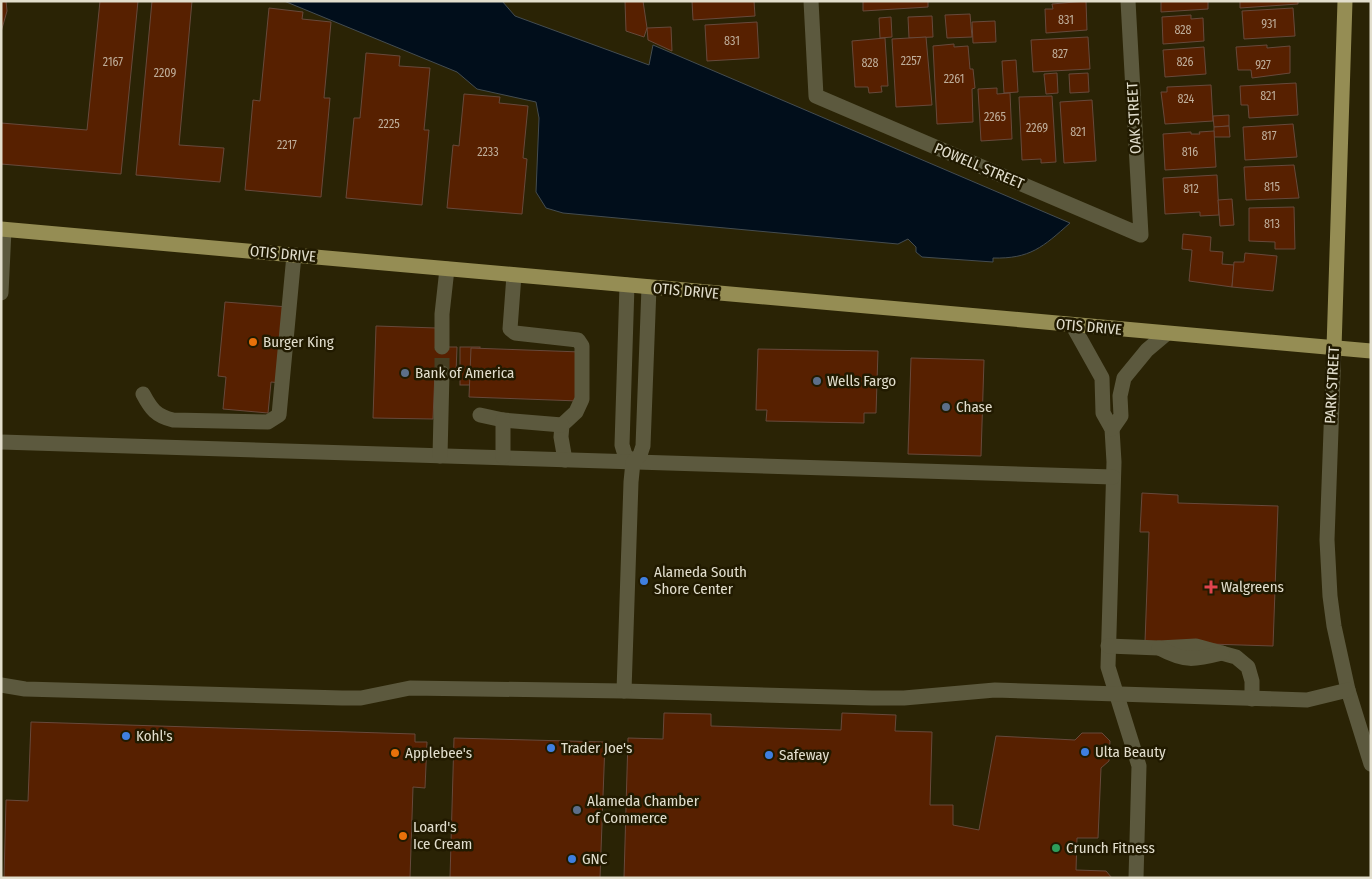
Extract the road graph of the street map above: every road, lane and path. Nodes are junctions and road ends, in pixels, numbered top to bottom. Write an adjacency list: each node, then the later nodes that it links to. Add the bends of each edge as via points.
1 (811, 1): 5 (street, POWELL STREET, via 816,96)
2 (1128, 1): 5 (street, OAK STREET)
3 (1345, 1): 15 (main road, PARK STREET)
4 (2, 230): 6 (main road, OTIS DRIVE); 11 (street)
5 (1141, 235)
6 (294, 255): 7 (main road, OTIS DRIVE); 18 (street, via 279,415 268,422 173,420 159,417)
7 (447, 269): 8 (main road, OTIS DRIVE); 14 (street)
8 (514, 275): 9 (main road, OTIS DRIVE); 21 (street, via 510,329 515,333 578,340 582,346 582,399 576,412)
9 (627, 286): 10 (main road, OTIS DRIVE); 27 (street, via 622,444 625,455)
10 (649, 287): 12 (main road, OTIS DRIVE); 27 (street, via 643,446)
11 (1, 293)
12 (1073, 326): 13 (main road, OTIS DRIVE); 22 (street, via 1102,378 1103,413)
13 (1166, 334): 15 (main road, OTIS DRIVE); 22 (street, via 1147,350 1124,378 1120,396 1121,416)
14 (442, 347)
15 (1334, 348): 16 (main road, OTIS DRIVE); 32 (street, PARK STREET, via 1327,540 1334,626)
16 (1371, 351)
17 (442, 373): 24 (street)
18 (143, 394)
19 (480, 415): 20 (street)
20 (503, 420): 21 (street); 25 (street)
21 (562, 425): 26 (street)
22 (1112, 429): 28 (street)
23 (1, 442): 24 (street)
24 (440, 456): 25 (street)
25 (503, 457): 26 (street)
26 (565, 460): 27 (street)
27 (633, 462): 28 (street); 31 (street)
28 (1113, 477): 29 (street)
29 (1108, 646): 33 (street, via 1108,673); 34 (street, via 1196,646 1236,657 1248,668)
30 (1, 685): 31 (street, via 25,689 342,698 361,698 410,688)
31 (624, 690): 33 (street, via 872,698 995,690)
32 (1348, 690): 34 (street, via 1307,700); 35 (street, PARK STREET)
33 (1116, 695): 34 (street); 36 (street, via 1139,766)
34 (1252, 698)
35 (1371, 764)
36 (1136, 878)

